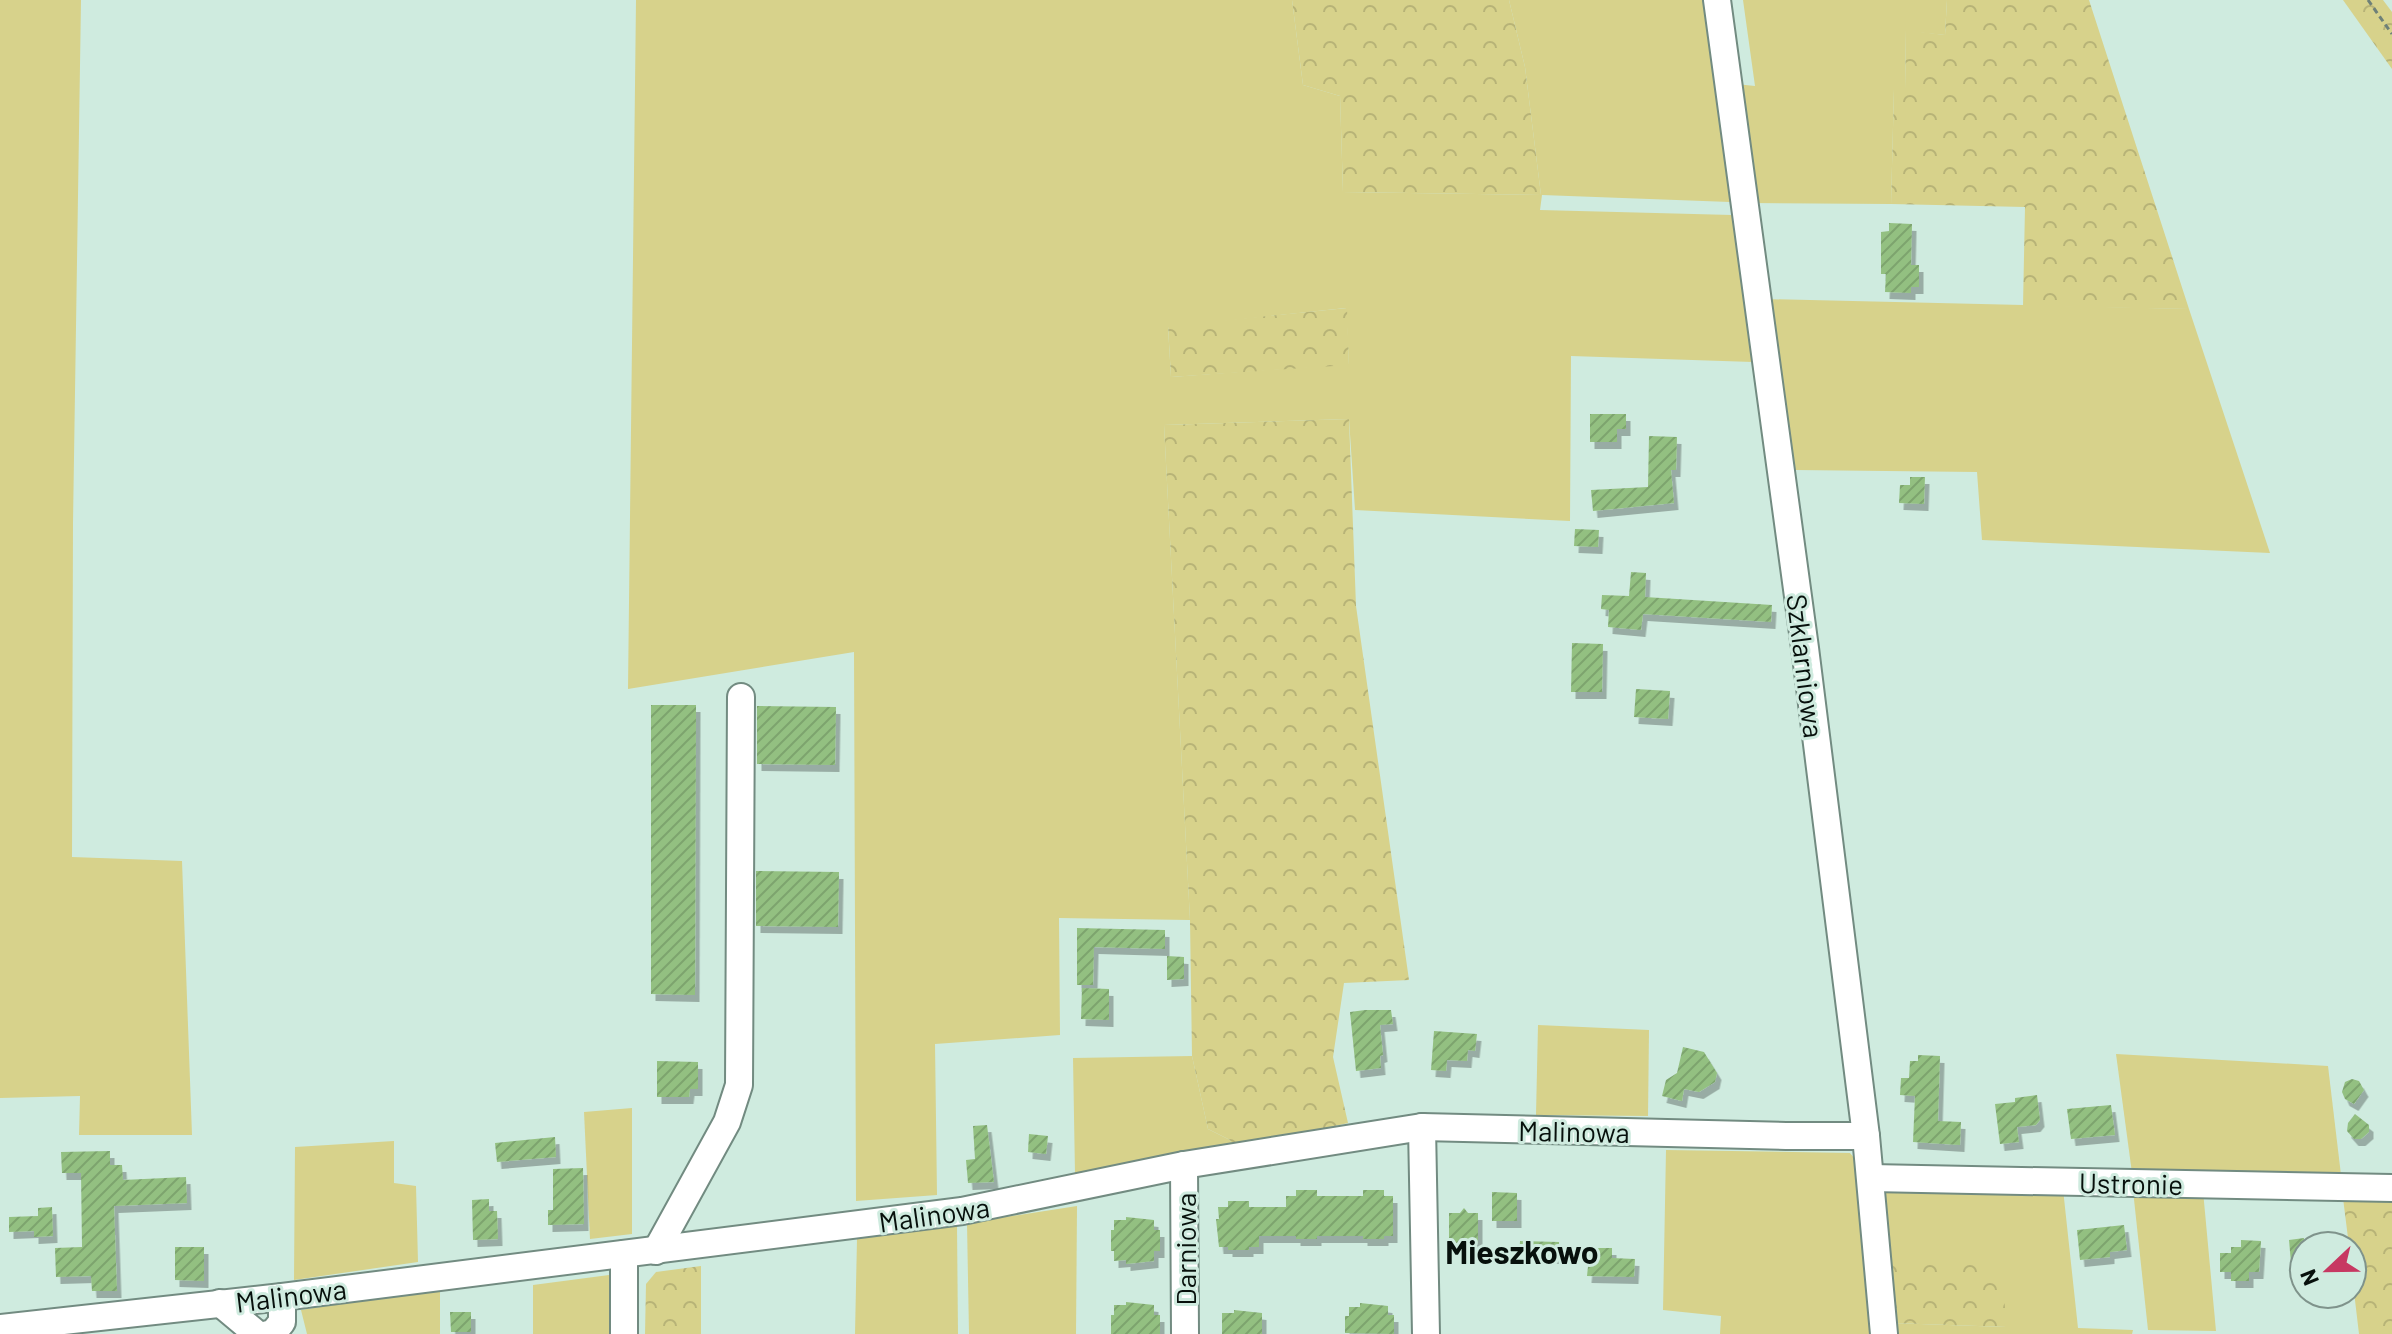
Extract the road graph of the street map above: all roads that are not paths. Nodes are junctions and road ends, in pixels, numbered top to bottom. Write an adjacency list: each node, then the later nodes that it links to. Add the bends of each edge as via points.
1 (1717, 0): 4 (street, Szklarniowa)
2 (741, 697): 8 (street, via 739,1085 727,1122)
3 (1422, 1127): 4 (street, Malinowa); 5 (street, Malinowa); 16 (street)
4 (1866, 1136): 6 (street, Szklarniowa)
5 (1184, 1165): 8 (street, Malinowa, via 962,1211); 15 (street, Darniowa)
6 (1871, 1178): 7 (street, Ustronie); 17 (street, Szklarniowa)
7 (2392, 1188)
8 (656, 1251): 9 (street, Malinowa)
9 (624, 1254): 11 (street, Malinowa); 14 (street)
10 (220, 1303): 11 (street, Malinowa); 12 (street, Malinowa); 13 (street)
11 (282, 1322)
12 (0, 1328)
13 (257, 1334)
14 (624, 1334)
15 (1185, 1334)
16 (1426, 1334)
17 (1884, 1334)

